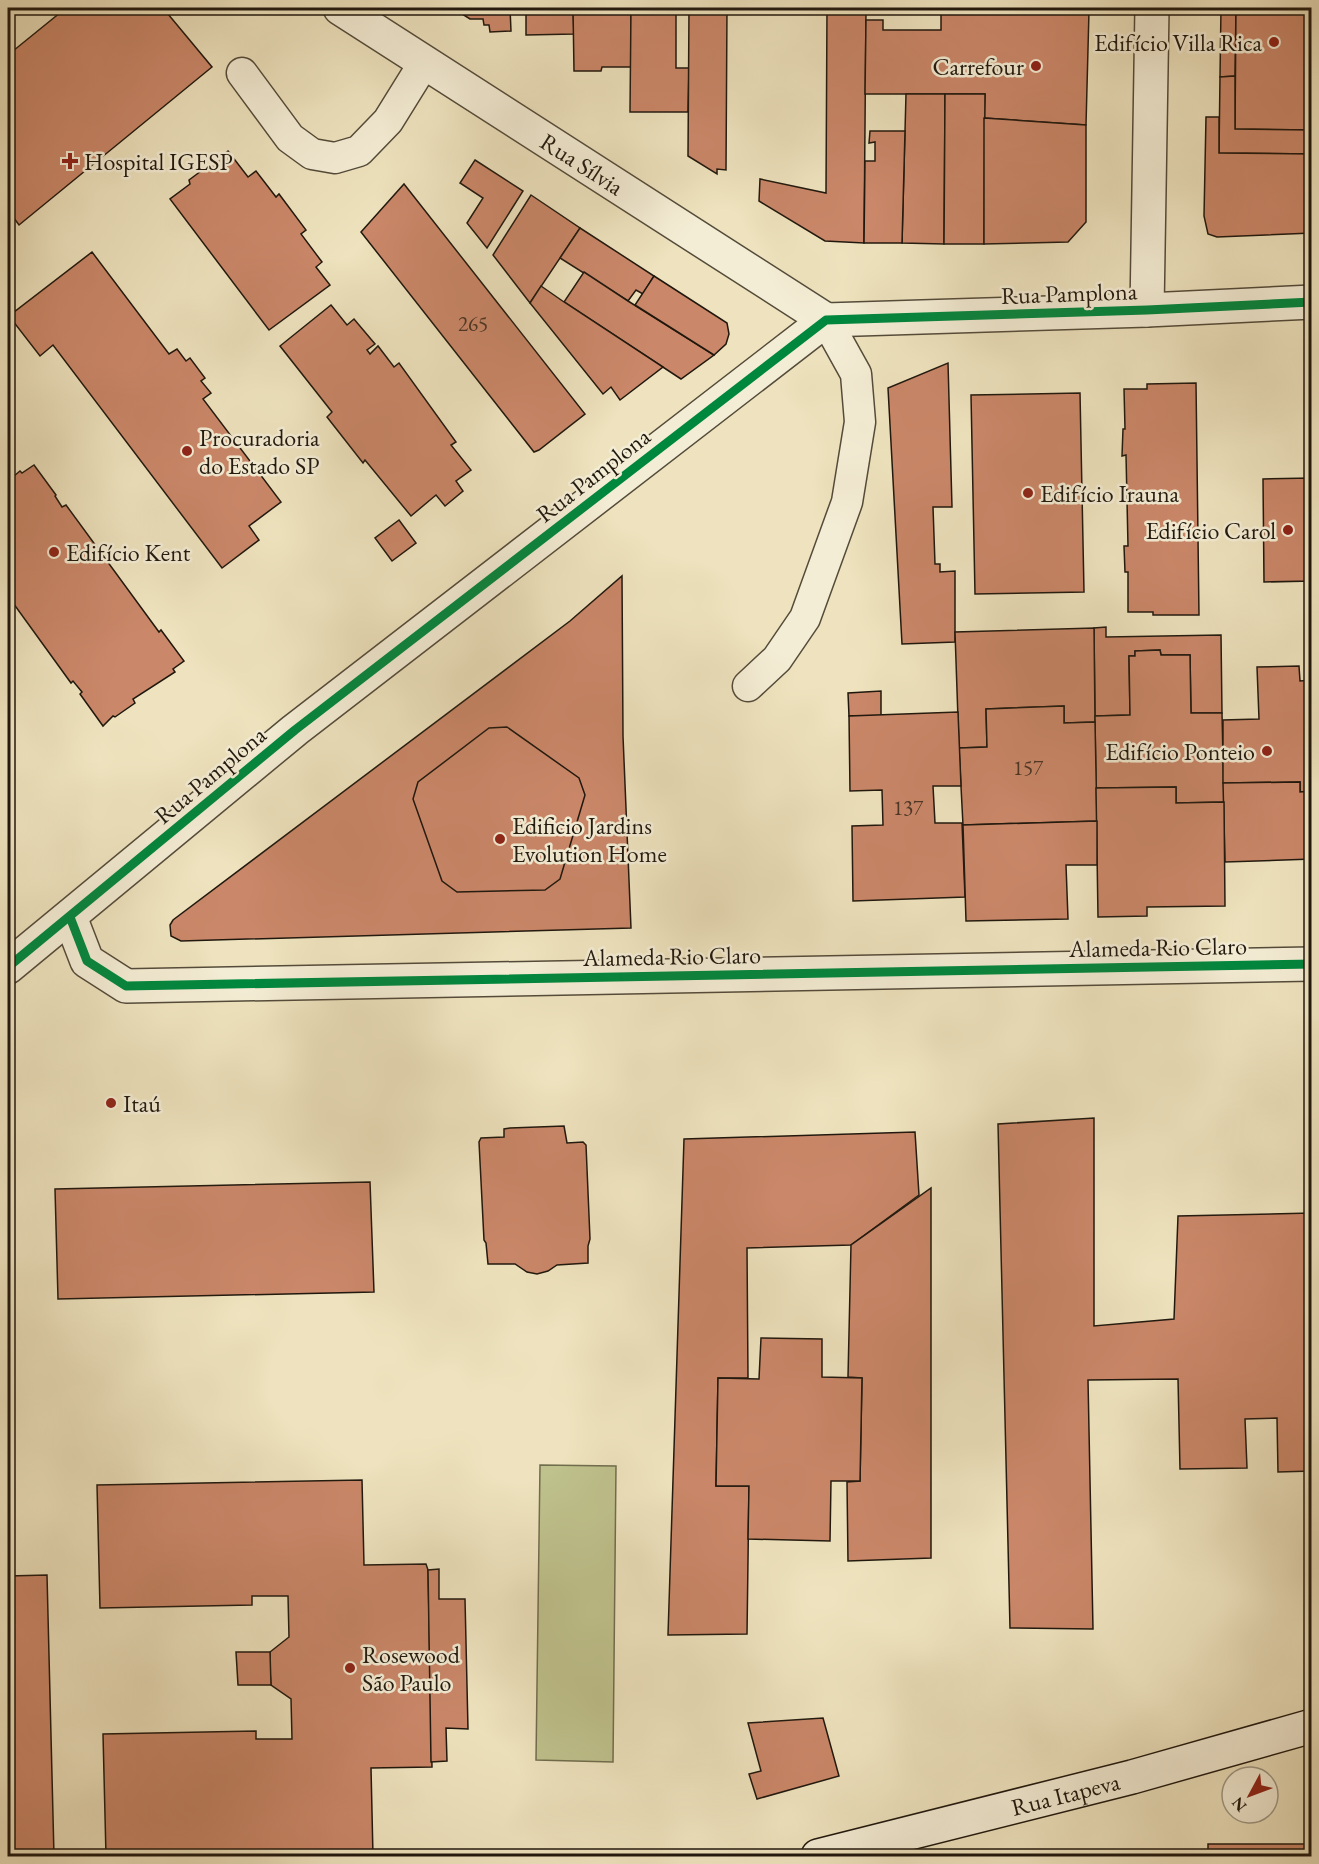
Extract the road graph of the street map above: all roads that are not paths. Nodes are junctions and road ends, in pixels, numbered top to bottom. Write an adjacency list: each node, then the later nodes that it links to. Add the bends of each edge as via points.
1 (340, 8): 3 (street, Rua Sílvia)
2 (1152, 8): 6 (street)
3 (424, 63): 4 (lane, via 388,121 359,151 334,158 312,154 290,138); 7 (street, Rua Sílvia)
4 (242, 73)
5 (1311, 302): 6 (street, Rua Pamplona)
6 (1147, 310): 7 (street, Rua Pamplona)
7 (825, 320): 8 (lane, via 856,374 860,422 847,502 805,618 777,659); 9 (street, Rua Pamplona, via 295,730)
8 (748, 686)
9 (70, 917): 10 (street, Alameda Rio Claro, via 87,961 126,986); 11 (street, Rua Pamplona)
10 (1311, 964)
11 (8, 967)
12 (1311, 1726): 13 (street, Rua Itapeva, via 1132,1777)
13 (818, 1857)

